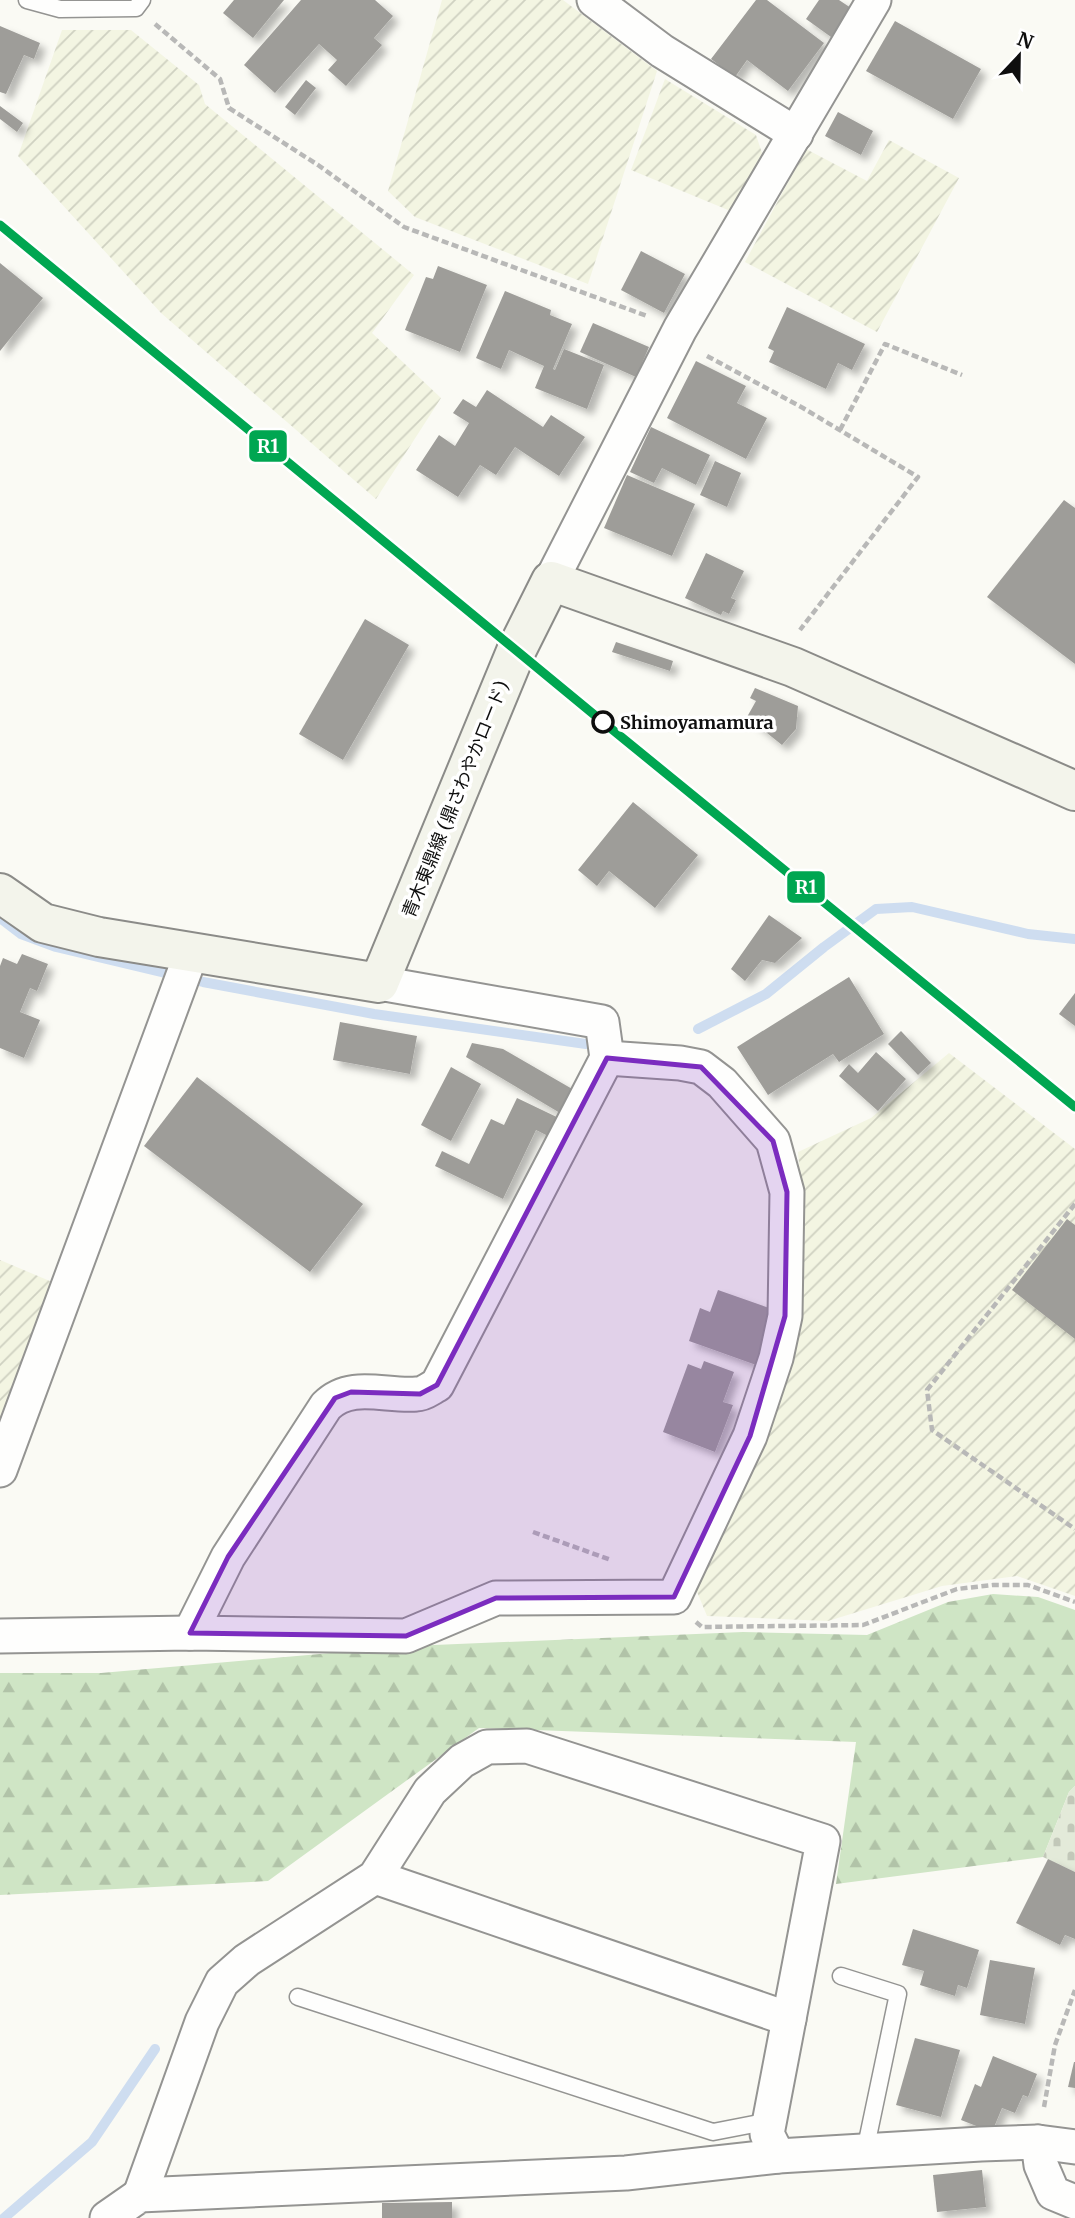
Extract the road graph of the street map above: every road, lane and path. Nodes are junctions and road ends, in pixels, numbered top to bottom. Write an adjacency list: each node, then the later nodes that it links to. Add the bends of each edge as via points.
1 (27, 0): 4 (lane, via 60,9)
2 (594, 0): 5 (street, via 662,51)
3 (874, 0): 5 (street)
4 (139, 4): 6 (path, via 220,79 229,108 404,227)
5 (796, 135): 6 (street)
6 (678, 334): 8 (path); 9 (street)
7 (962, 375): 8 (path, via 885,344)
8 (840, 430): 10 (path, via 918,477 796,635)
9 (551, 581): 10 (main road); 14 (main road, 青木東鼎線 (鼎さわやかロード), via 517,649)
10 (793, 667): 11 (main road)
11 (1075, 792)
12 (0, 893): 13 (main road, via 43,923)
13 (189, 960): 14 (main road); 17 (street)
14 (379, 983): 15 (street, via 602,1022)
15 (607, 1058): 19 (street, via 701,1067 722,1083 773,1141 787,1192 785,1315 776,1358 750,1436); 21 (street, via 437,1385 420,1394 351,1392 326,1406 228,1557)
16 (1075, 1203): 18 (path, via 927,1390 932,1430)
17 (0, 1469)
18 (1075, 1529)
19 (674, 1597): 20 (path, via 702,1627 863,1625 957,1589 993,1585 1028,1586); 21 (street, via 496,1598 406,1636)
20 (1075, 1602)
21 (190, 1633): 22 (street)
22 (0, 1636)
23 (375, 1877): 27 (street); 27 (street, via 430,1791 462,1760 487,1747 527,1745 823,1841); 33 (street, via 247,1960 222,1982 202,2022)
24 (841, 1976): 31 (lane, via 898,1994)
25 (1075, 1990): 29 (path, via 1055,2045)
26 (299, 1997): 28 (lane, via 713,2132)
27 (789, 2019): 28 (street)
28 (770, 2121): 32 (street, via 767,2134)
29 (1038, 2142): 30 (street); 31 (street); 34 (street, via 1041,2165 1053,2193)
30 (1075, 2147)
31 (864, 2151): 32 (street)
32 (778, 2156): 33 (street, via 626,2173)
33 (141, 2194): 35 (street)
34 (1075, 2202)
35 (107, 2218)

